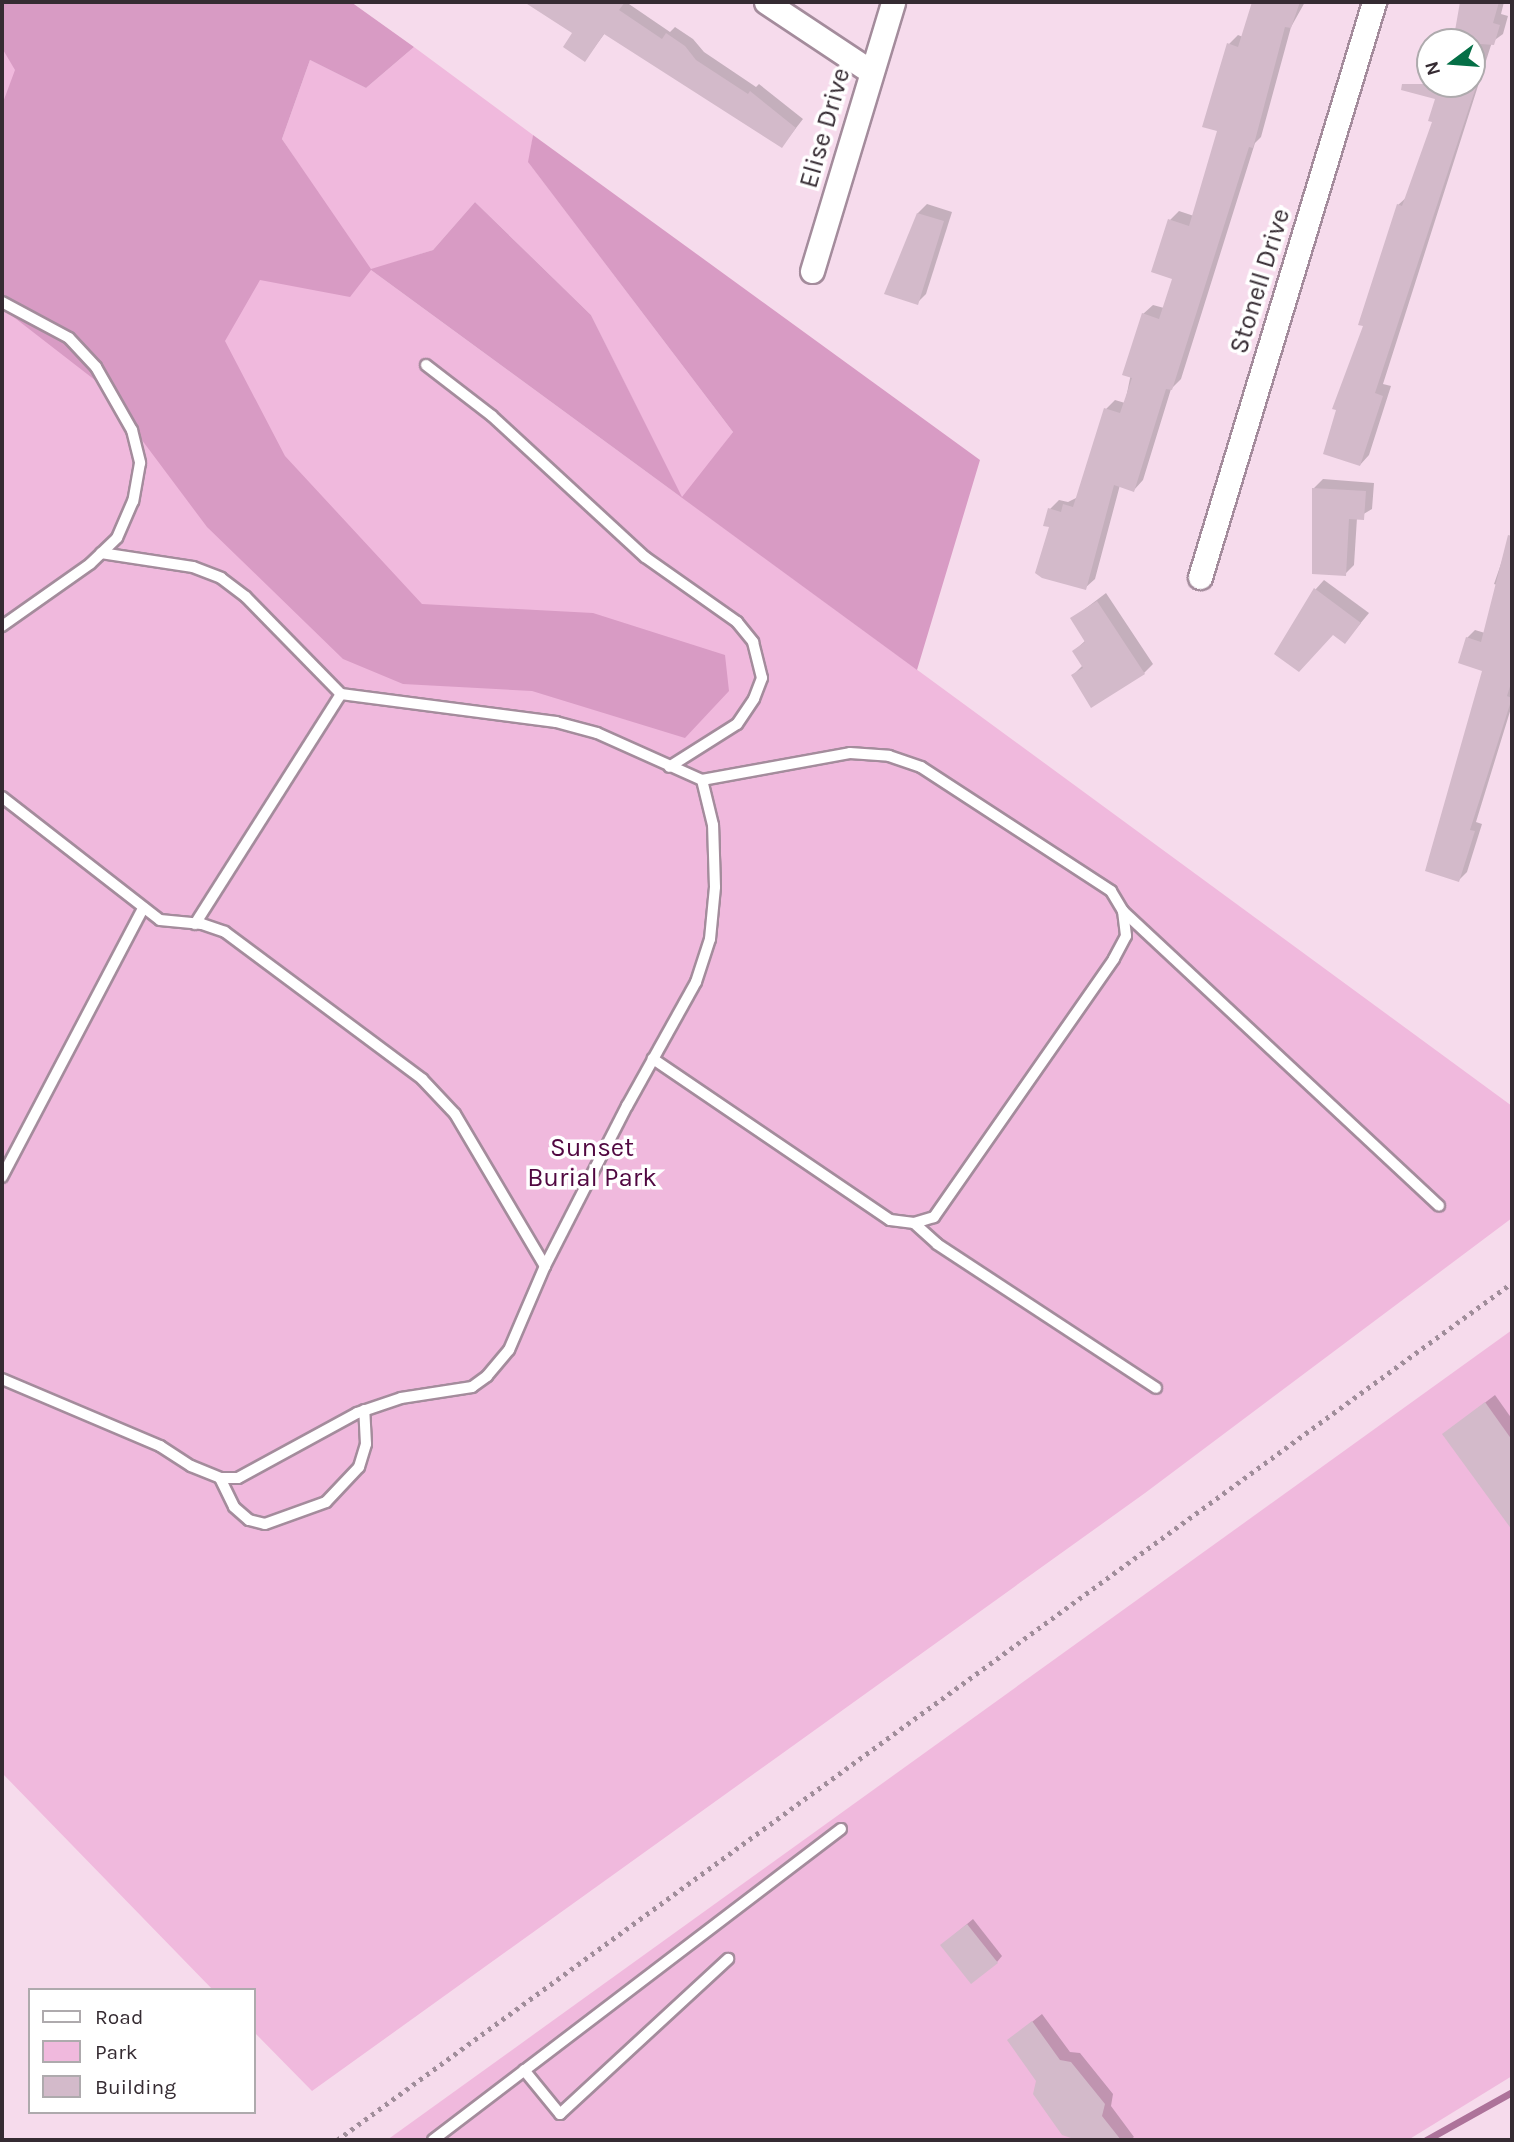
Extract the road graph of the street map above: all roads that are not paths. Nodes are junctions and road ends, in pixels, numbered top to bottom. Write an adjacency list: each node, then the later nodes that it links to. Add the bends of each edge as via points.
1 (766, 2): 4 (street)
2 (893, 2): 4 (street, Elise Drive)
3 (1374, 2): 9 (street, Stonell Drive)
4 (870, 71): 5 (street, Elise Drive)
5 (812, 271)
6 (2, 302): 8 (lane, via 69,338 96,367 132,430 140,463 133,501 117,538)
7 (426, 365): 12 (lane, via 492,416 645,557 737,622 753,642 762,678 754,699 737,724)
8 (101, 554): 10 (lane); 11 (lane, via 193,567 221,578 246,597)
9 (1200, 577)
10 (2, 626)
11 (341, 694): 12 (lane, via 556,722 639,750); 17 (lane)
12 (669, 767): 13 (lane)
13 (702, 780): 16 (lane, via 850,753 889,756 921,767 1111,891); 18 (lane, via 713,825 715,887 709,939 696,982)
14 (2, 797): 15 (lane)
15 (143, 908): 17 (lane, via 160,920); 19 (lane)
16 (1123, 911): 20 (lane); 21 (lane, via 1126,936 1114,959 947,1203 934,1217)
17 (195, 924): 22 (lane, via 225,932 422,1079 455,1114)
18 (653, 1059): 21 (lane, via 890,1220); 22 (lane)
19 (2, 1177)
20 (1439, 1206)
21 (914, 1223): 24 (lane, via 937,1244)
22 (545, 1266): 25 (lane, via 509,1350 487,1377 472,1387 401,1398)
23 (2, 1379): 26 (lane, via 160,1446)
24 (1156, 1388)
25 (364, 1410): 26 (lane, via 314,1433 238,1478); 26 (lane, via 366,1444 359,1467 326,1502 265,1524 248,1520 234,1507)
26 (220, 1478)
27 (841, 1829): 29 (lane)
28 (728, 1959): 29 (lane, via 560,2114)
29 (524, 2070): 30 (lane)
30 (433, 2140)

